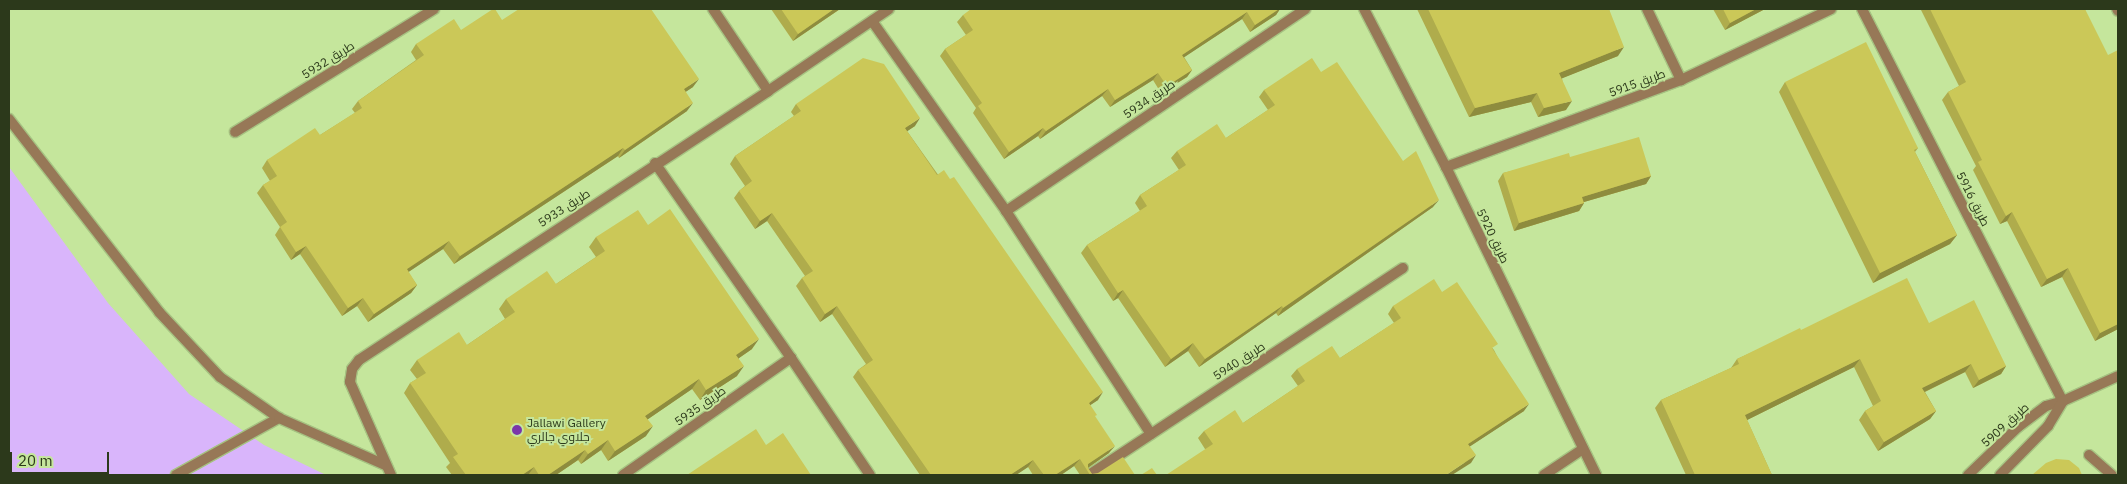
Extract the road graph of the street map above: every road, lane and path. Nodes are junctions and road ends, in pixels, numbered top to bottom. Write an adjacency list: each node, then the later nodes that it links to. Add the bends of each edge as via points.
1 (434, 9): 13 (street, طريق 5932)
2 (713, 9): 11 (street)
3 (889, 9): 9 (street, طريق 5933)
4 (1305, 9): 16 (street, طريق 5934)
5 (1364, 9): 15 (street, طريق 5920)
6 (1647, 9): 10 (street)
7 (1831, 9): 10 (street, طريق 5915)
8 (1862, 9): 20 (street, طريق 5916)
9 (872, 21): 11 (street, طريق 5933); 16 (street)
10 (1681, 80): 15 (street, طريق 5915)
11 (768, 91): 14 (street, طريق 5933)
12 (9, 119): 21 (street, via 158,312 220,377)
13 (235, 132)
14 (655, 163): 18 (street); 25 (street, طريق 5933, via 359,360 352,369 350,382)
15 (1446, 167): 23 (street, طريق 5920)
16 (1006, 211): 22 (street)
17 (1403, 268): 22 (street, طريق 5940)
18 (792, 358): 28 (street, طريق 5935); 29 (street)
19 (2118, 376): 20 (street, طريق 5909)
20 (2063, 401): 33 (street, طريق 5909, via 2046,406 2031,416); 34 (street, via 2048,426)
21 (279, 418): 25 (street); 26 (street)
22 (1151, 434): 30 (street, طريق 5940)
23 (1584, 449): 31 (street); 32 (street, طريق 5920)
24 (2089, 456): 35 (street)
25 (385, 465): 27 (street, طريق 5933)
26 (176, 475)
27 (391, 475)
28 (622, 475)
29 (870, 475)
30 (1089, 475)
31 (1544, 475)
32 (1596, 475)
33 (1968, 475)
34 (2000, 475)
35 (2112, 475)

